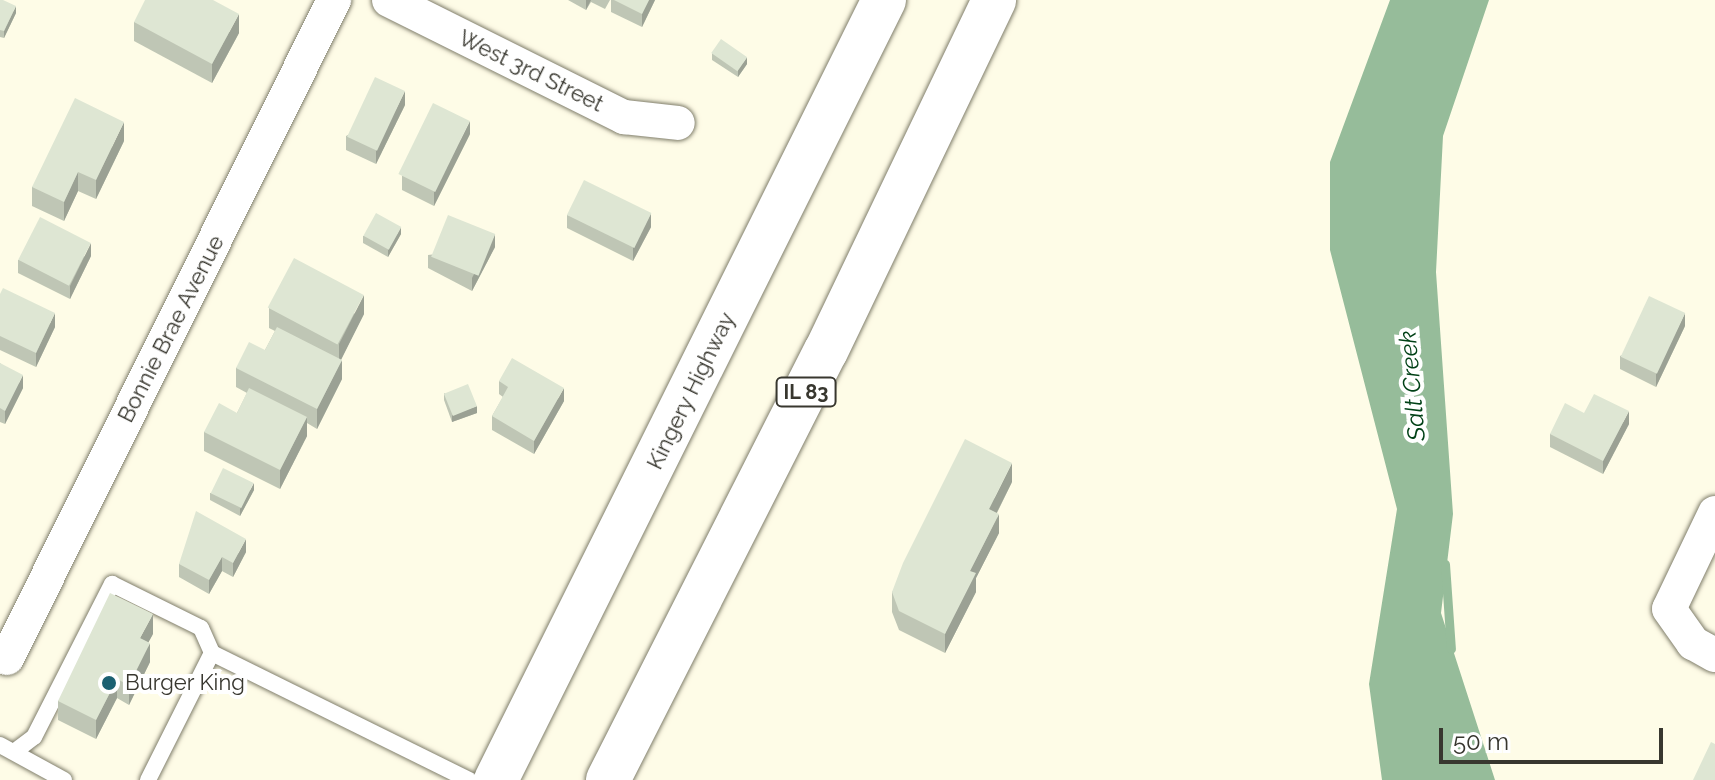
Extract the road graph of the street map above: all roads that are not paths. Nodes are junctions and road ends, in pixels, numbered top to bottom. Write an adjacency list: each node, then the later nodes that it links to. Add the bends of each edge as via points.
1 (334, 0): 9 (street, Bonnie Brae Avenue)
2 (389, 0): 5 (street, West 3rd Street, via 624,117)
3 (884, 0): 15 (highway, Kingery Highway)
4 (994, 0): 16 (highway, IL 83)
5 (678, 123)
6 (1715, 513): 8 (street, via 1669,609 1693,643)
7 (212, 653): 11 (lane, via 201,628 112,584 34,737); 13 (lane); 14 (lane)
8 (1715, 655)
9 (7, 658)
10 (0, 745): 11 (lane)
11 (18, 749): 12 (lane)
12 (64, 780)
13 (148, 780)
14 (469, 780)
15 (496, 780)
16 (608, 780)

